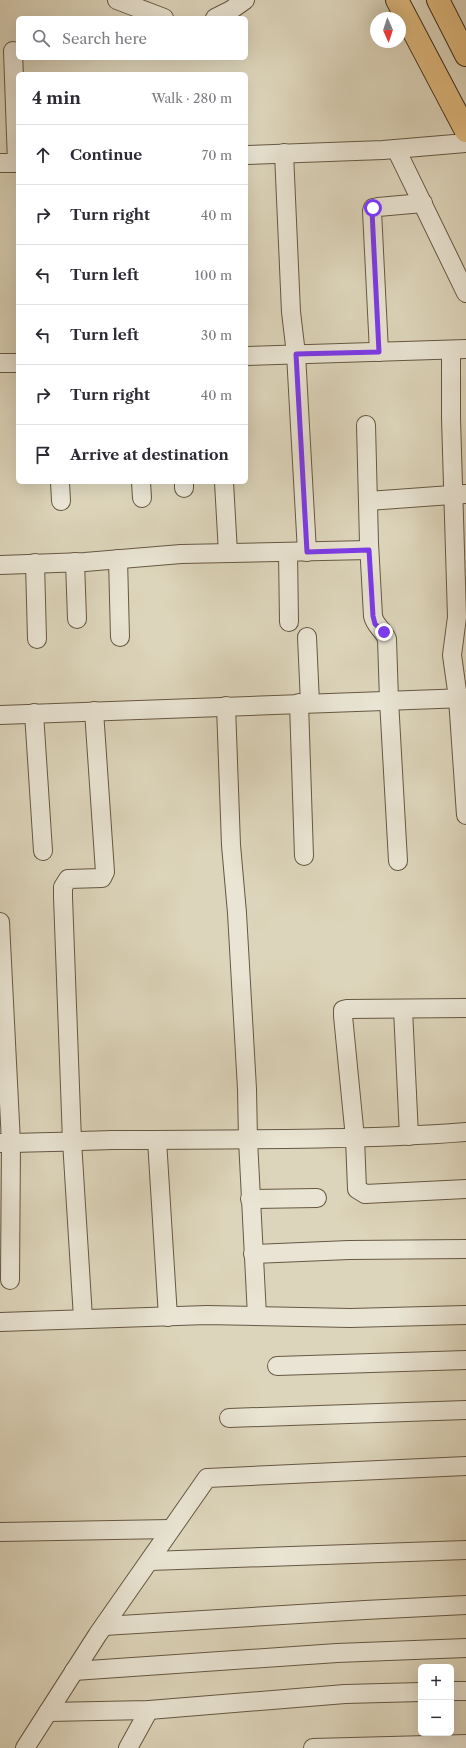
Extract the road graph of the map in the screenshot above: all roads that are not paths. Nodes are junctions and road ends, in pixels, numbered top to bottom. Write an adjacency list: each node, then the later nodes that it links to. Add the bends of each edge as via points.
1 (117, 0): 5 (street)
2 (245, 0): 6 (street)
3 (397, 0): 9 (main road)
4 (438, 0): 8 (main road)
5 (159, 16)
6 (219, 16)
7 (13, 50): 14 (street)
8 (466, 55)
9 (466, 131)
10 (466, 143): 11 (street)
11 (396, 149): 12 (street); 15 (street)
12 (284, 153): 13 (street); 19 (street, via 291,312)
13 (248, 155)
14 (12, 163)
15 (423, 203): 16 (street); 18 (street, via 378,207 372,211)
16 (466, 293)
17 (459, 350): 18 (street); 26 (street, via 451,418)
18 (379, 352): 19 (street)
19 (296, 354): 20 (street); 31 (street)
20 (248, 356)
21 (16, 362): 22 (street)
22 (0, 363)
23 (366, 425): 28 (street)
24 (60, 484): 27 (street)
25 (224, 484): 32 (street)
26 (460, 494): 28 (street); 42 (street, via 457,618 452,655)
27 (60, 501)
28 (368, 501): 29 (street)
29 (369, 550): 31 (street); 43 (street, via 373,616 375,624 384,632 387,639)
30 (288, 552): 31 (street); 32 (street); 38 (street)
31 (307, 552)
32 (228, 553): 33 (street)
33 (118, 559): 34 (street); 39 (street)
34 (75, 562): 35 (street); 37 (street)
35 (35, 564): 36 (street); 41 (street)
36 (0, 565)
37 (77, 619)
38 (289, 622)
39 (120, 637)
40 (307, 637): 44 (street)
41 (37, 639)
42 (462, 698): 43 (street); 49 (street)
43 (388, 700): 44 (street); 52 (street)
44 (304, 703): 45 (street); 51 (street)
45 (226, 706): 46 (street); 60 (street, via 231,845 238,920)
46 (94, 711): 47 (street); 61 (street, via 105,872 102,878 68,879 63,888)
47 (34, 713): 48 (street); 50 (street)
48 (0, 715)
49 (466, 815)
50 (43, 851)
51 (304, 856)
52 (398, 861)
53 (0, 922): 62 (street)
54 (466, 1008): 55 (street)
55 (403, 1009): 57 (street); 58 (street, via 343,1010)
56 (466, 1132): 57 (street)
57 (409, 1136): 58 (street)
58 (355, 1138): 60 (street); 63 (street, via 357,1189 360,1192 365,1194)
59 (157, 1140): 60 (street); 61 (street); 71 (street)
60 (248, 1140): 65 (street)
61 (72, 1141): 62 (street); 72 (street)
62 (5, 1143): 68 (street)
63 (466, 1189)
64 (317, 1198): 65 (street)
65 (250, 1200): 67 (street)
66 (466, 1249): 67 (street)
67 (253, 1254): 70 (street)
68 (10, 1280)
69 (466, 1315): 70 (street, via 350,1318)
70 (257, 1316): 71 (street)
71 (168, 1317): 72 (street)
72 (83, 1318): 73 (street)
73 (0, 1322)
74 (466, 1360): 75 (street)
75 (277, 1366)
76 (466, 1410): 77 (street)
77 (229, 1418)
78 (466, 1466): 79 (street, via 207,1478)
79 (171, 1529): 80 (street); 82 (street)
80 (0, 1532)
81 (466, 1550): 82 (street)
82 (150, 1561): 84 (street)
83 (466, 1605): 84 (street)
84 (104, 1626): 86 (street)
85 (466, 1648): 86 (street, via 337,1653)
86 (74, 1671): 91 (street)
87 (454, 1691): 88 (street)
88 (466, 1691)
89 (418, 1692): 90 (street, via 345,1694)
90 (149, 1710): 91 (street); 94 (street)
91 (48, 1712): 93 (street)
92 (466, 1744): 95 (street)
93 (24, 1748)
94 (128, 1748)
95 (312, 1748)

